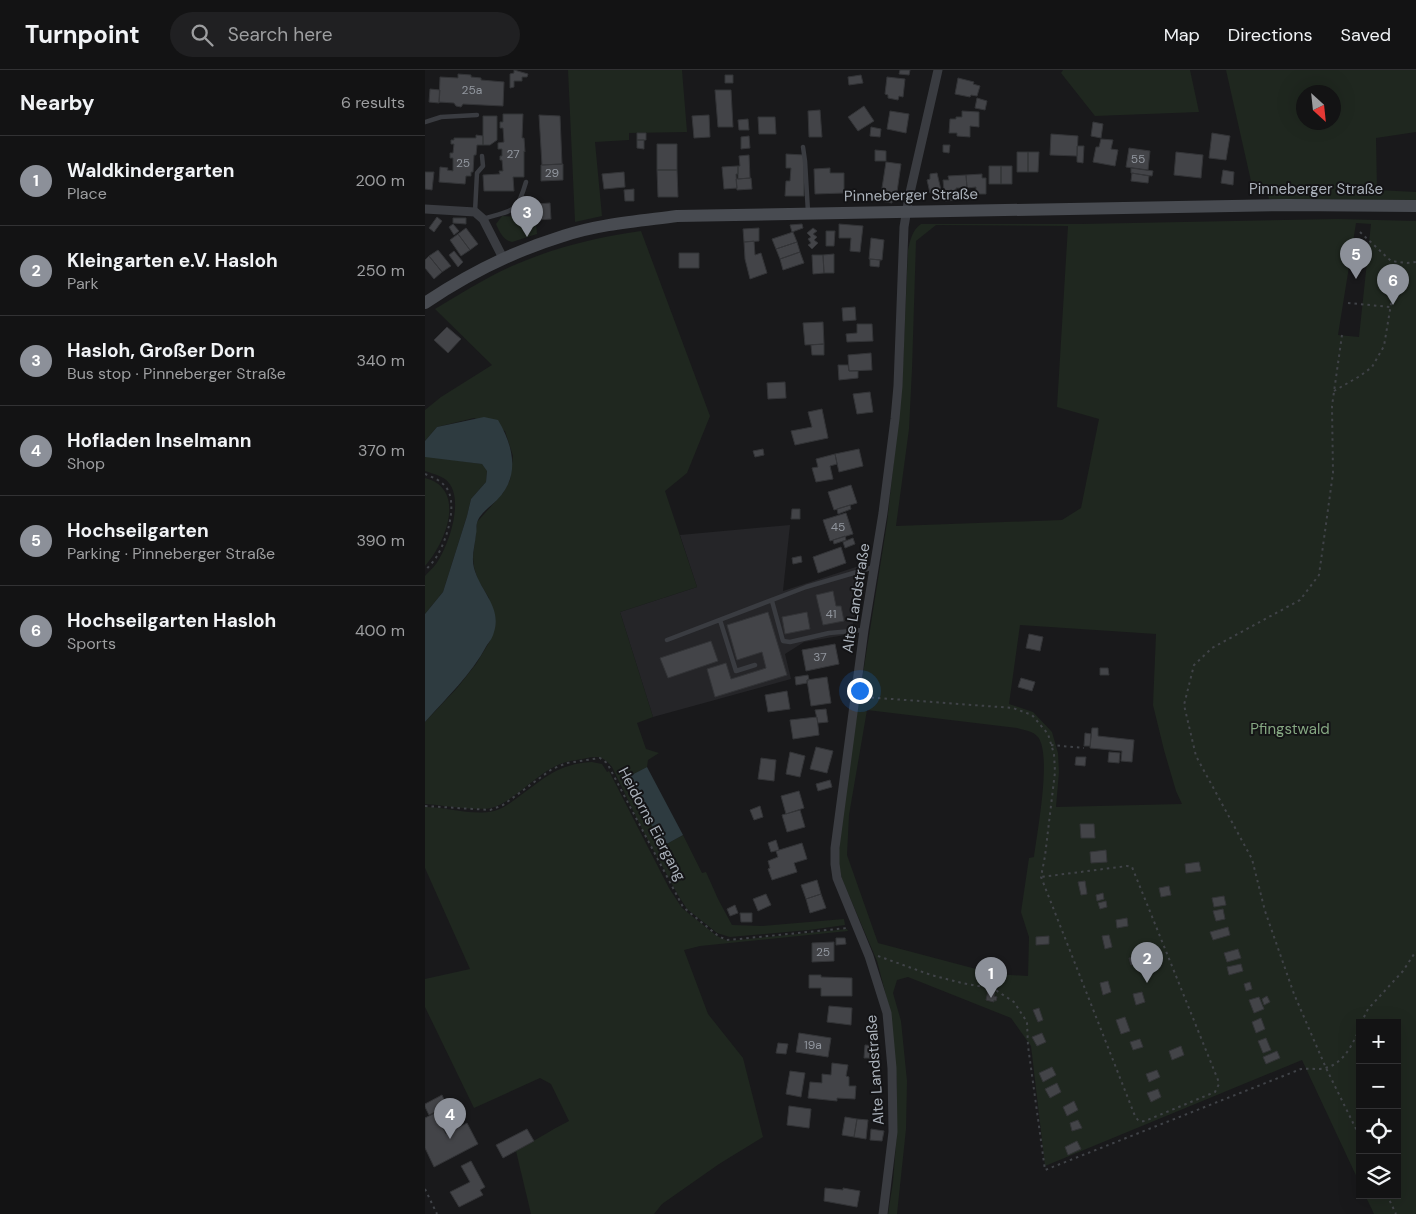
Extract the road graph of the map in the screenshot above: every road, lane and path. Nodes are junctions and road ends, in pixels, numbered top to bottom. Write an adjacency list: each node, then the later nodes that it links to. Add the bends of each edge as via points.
1 (938, 70): 9 (street, Alte Landstraße)
2 (477, 115): 3 (lane, via 441,116)
3 (425, 122)
4 (803, 147): 11 (lane)
5 (482, 156): 10 (lane, via 483,166 477,172)
6 (526, 182): 12 (lane, via 517,207)
7 (1416, 206): 9 (main road, Pinneberger Straße)
8 (425, 209): 10 (street)
9 (907, 211): 11 (main road, Pinneberger Straße); 23 (street, Alte Landstraße, via 902,239 895,420)
10 (475, 212): 12 (street)
11 (808, 213): 14 (main road, Pinneberger Straße, via 677,216 608,225 564,235)
12 (483, 219): 14 (street)
13 (1360, 232): 15 (path, via 1391,261)
14 (503, 258): 17 (main road, Pinneberger Straße)
15 (1398, 262): 16 (path); 19 (path)
16 (1416, 262)
17 (425, 303)
18 (1347, 303): 19 (path)
19 (1391, 307): 21 (path, via 1384,346 1372,367)
20 (1342, 336): 21 (path)
21 (1334, 391): 40 (path, via 1333,473 1319,576 1300,600 1211,648 1194,665 1184,704 1196,756 1252,859 1265,911)
22 (425, 474): 24 (path, via 445,485 452,501 451,519 442,544)
23 (874, 567): 25 (lane); 27 (street, Alte Landstraße)
24 (425, 571)
25 (772, 601): 26 (lane); 27 (lane, via 783,641)
26 (720, 620): 28 (lane); 29 (lane, via 736,671)
27 (864, 630): 30 (street, Alte Landstraße)
28 (667, 640)
29 (755, 665)
30 (855, 696): 31 (path, via 1013,708 1032,715 1048,734); 35 (street, Alte Landstraße, via 835,864 837,878)
31 (1051, 745): 32 (path); 34 (path, via 1055,772)
32 (1084, 748)
33 (425, 806): 35 (path, Heidorns Eiergang, via 490,810 503,805 552,769 600,758 607,763 683,907 717,935 727,940)
34 (1041, 877): 34 (path, via 1132,867 1218,1080 1215,1092 1145,1121 1137,1120)
35 (857, 927): 37 (street, Alte Landstraße)
36 (1416, 951): 38 (path)
37 (869, 956): 40 (path, via 878,956 931,975 994,989 1014,1002 1027,1022 1045,1170 1301,1068); 45 (street, Alte Landstraße, via 887,1014 892,1068 893,1132)
38 (1363, 1019)
39 (1356, 1038): 40 (path, via 1346,1054)
40 (1326, 1068): 41 (path)
41 (1356, 1129)
42 (425, 1189): 44 (path)
43 (1389, 1199): 46 (path)
44 (437, 1214)
45 (883, 1214)
46 (1396, 1214)

